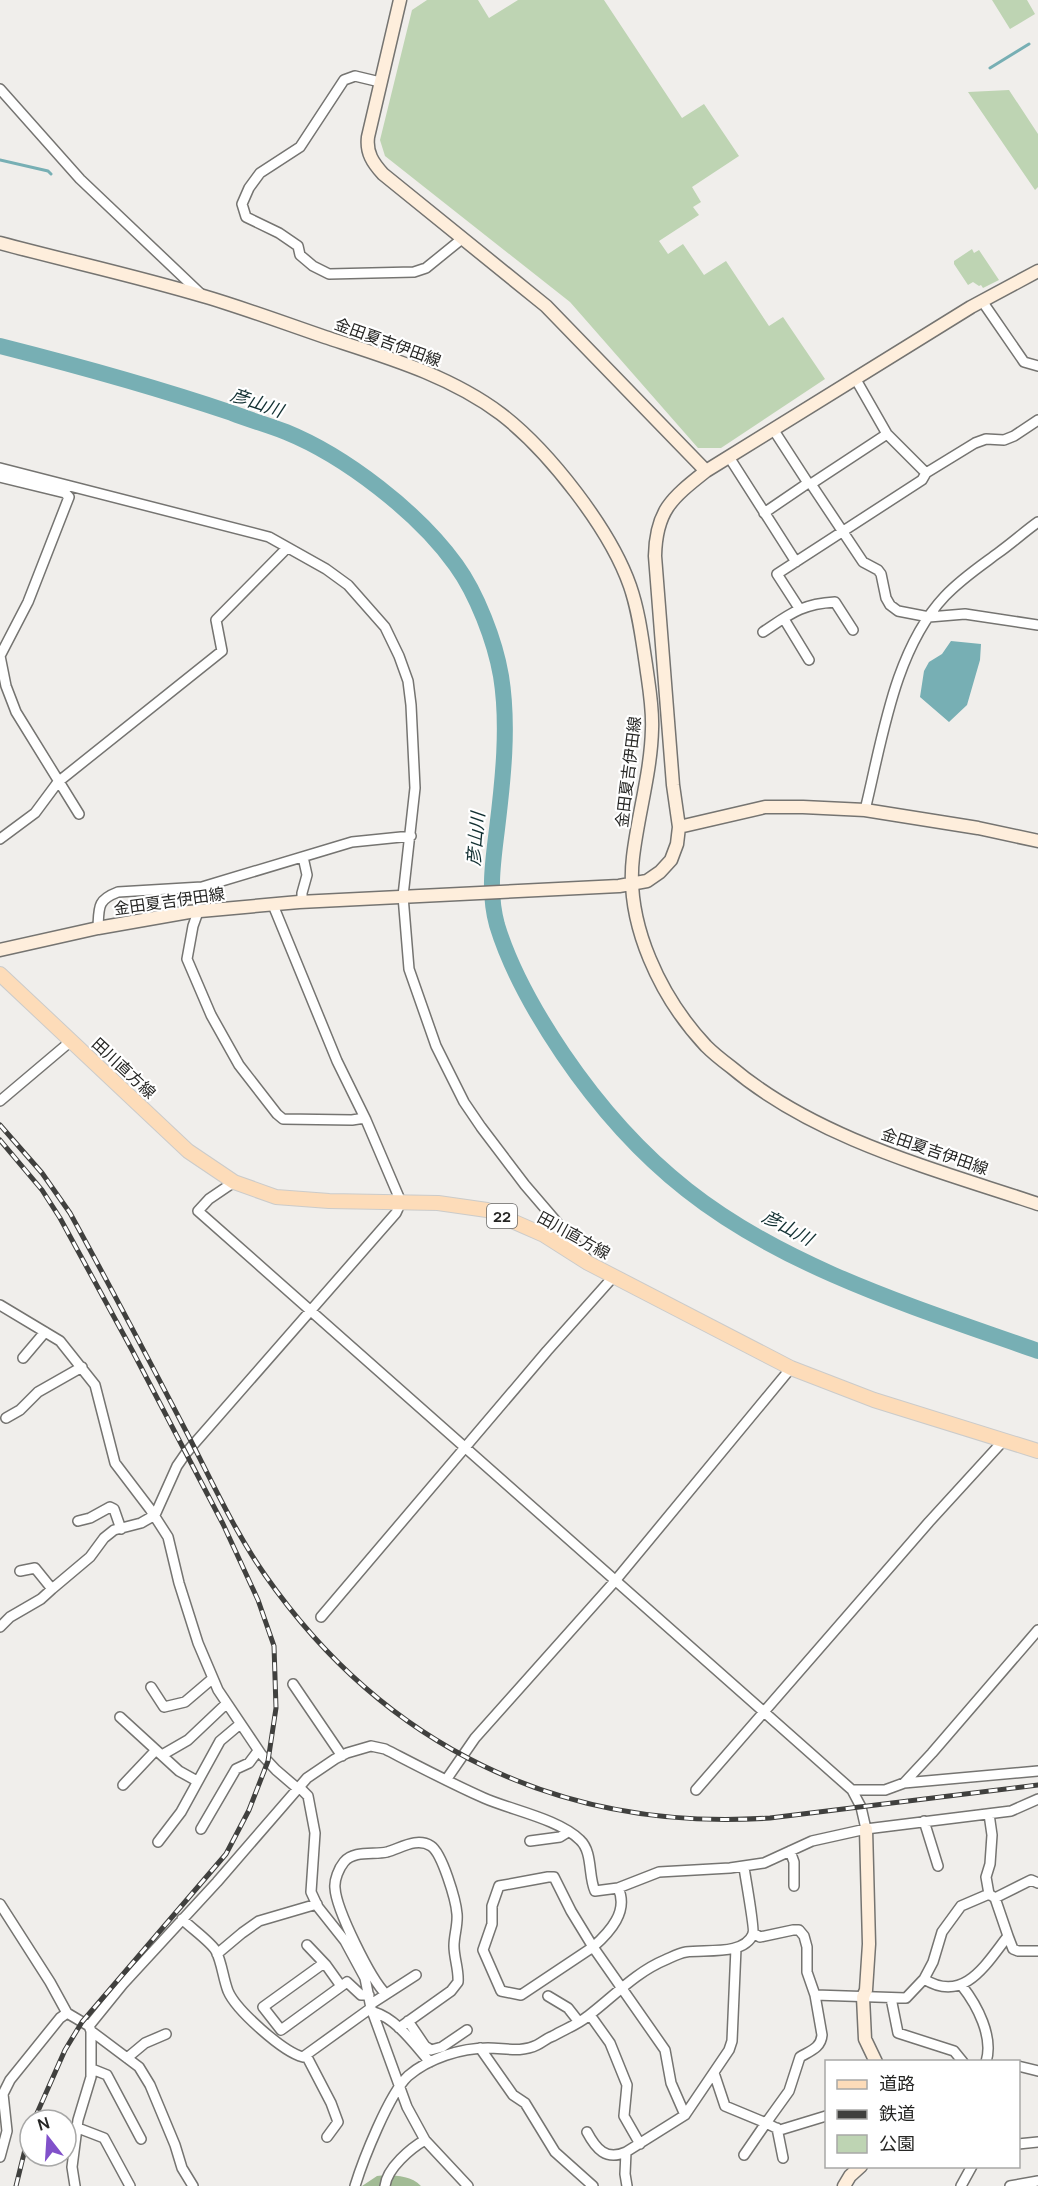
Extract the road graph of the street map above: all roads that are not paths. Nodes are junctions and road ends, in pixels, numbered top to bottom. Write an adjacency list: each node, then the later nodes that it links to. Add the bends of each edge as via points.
1 (400, 0): 2 (main road)
2 (380, 82): 4 (main road, via 367,144 371,158 383,174); 4 (street, via 355,76 344,80 300,147 260,173 249,188 242,204 246,217 298,246 300,255 329,274 414,272 426,268)
3 (0, 89): 7 (street, via 80,179)
4 (463, 238): 16 (main road, via 546,306)
5 (0, 243): 7 (main road, 金田夏吉伊田線)
6 (1038, 271): 8 (main road, 金田夏吉伊田線)
7 (202, 296): 41 (main road, 金田夏吉伊田線, via 416,367 476,396 526,435 570,485 603,532 630,584 649,685 651,751)
8 (982, 301): 9 (street, via 1024,362); 10 (main road, 金田夏吉伊田線)
9 (1038, 366)
10 (855, 378): 12 (main road, 金田夏吉伊田線); 13 (street)
11 (1038, 420): 17 (street, via 1004,440 975,443)
12 (773, 429): 14 (main road, 金田夏吉伊田線); 19 (street)
13 (887, 434): 17 (street); 19 (street)
14 (729, 457): 16 (main road, 金田夏吉伊田線); 20 (street)
15 (0, 468): 23 (street, via 269,537)
16 (706, 471): 36 (main road, 金田夏吉伊田線, via 667,507 655,538 669,743)
17 (926, 473): 22 (street, via 922,480)
18 (0, 477): 31 (street, via 69,497 28,602)
19 (809, 484): 20 (street); 22 (street)
20 (764, 513): 24 (street)
21 (1038, 522): 26 (street, via 969,574)
22 (843, 531): 24 (street); 26 (street, via 864,562 881,574 890,605)
23 (287, 548): 33 (street, via 216,620 222,651); 37 (street, via 348,585 385,627 399,656 411,705 415,788)
24 (796, 562): 25 (street, via 777,574)
25 (799, 608): 27 (street); 29 (street, via 835,602)
26 (929, 617): 28 (street, via 965,614); 34 (street, via 897,682)
27 (784, 619): 30 (street); 32 (street)
28 (1038, 625)
29 (854, 630)
30 (763, 632)
31 (0, 656): 33 (street, via 16,712)
32 (809, 660)
33 (58, 782): 35 (street); 38 (street, via 35,813)
34 (865, 810): 36 (main road, via 765,807); 39 (main road)
35 (79, 814)
36 (679, 827): 41 (main road, 金田夏吉伊田線, via 671,860 660,872 647,881)
37 (411, 836): 40 (street, via 352,842); 42 (street, via 405,869)
38 (0, 839)
39 (1038, 842)
40 (303, 857): 43 (street, via 307,875); 46 (street, via 202,887 118,892 100,903)
41 (625, 885): 42 (main road, 金田夏吉伊田線); 54 (main road, 金田夏吉伊田線, via 657,974 674,1005 707,1047 752,1085 805,1118 868,1146)
42 (407, 897): 43 (main road, 金田夏吉伊田線); 55 (street, via 409,969 436,1046 481,1127)
43 (302, 902): 44 (main road, 金田夏吉伊田線)
44 (273, 905): 45 (main road, 金田夏吉伊田線); 51 (street, via 337,1061)
45 (198, 912): 46 (main road, 金田夏吉伊田線); 51 (street, via 187,959 211,1015 239,1065 278,1114 284,1119)
46 (98, 928): 47 (main road, 金田夏吉伊田線)
47 (0, 950)
48 (0, 974): 49 (main road, 田川直方線 / 22)
49 (71, 1041): 50 (street); 52 (main road, 田川直方線 / 22, via 188,1151)
50 (0, 1101)
51 (365, 1118): 53 (street)
52 (234, 1182): 53 (main road, 田川直方線 / 22, via 276,1197); 58 (street, via 198,1211)
53 (401, 1202): 55 (main road, 田川直方線 / 22, via 488,1209 544,1235); 58 (street, via 396,1213)
54 (1038, 1204)
55 (588, 1263): 56 (main road, 田川直方線 / 22)
56 (614, 1276): 62 (main road, 田川直方線 / 22); 65 (street)
57 (2, 1309): 59 (street)
58 (310, 1312): 65 (street); 67 (street, via 186,1453)
59 (45, 1332): 60 (street); 61 (street, via 66,1347)
60 (23, 1358)
61 (82, 1367): 63 (street, via 38,1392); 67 (street, via 95,1385 115,1463)
62 (791, 1368): 64 (main road, 田川直方線 / 22, via 874,1400); 71 (street)
63 (6, 1418)
64 (1004, 1440): 66 (main road, 田川直方線 / 22); 80 (street)
65 (466, 1447): 71 (street); 73 (street)
66 (1038, 1451)
67 (155, 1515): 69 (street); 76 (street, via 168,1537 187,1609)
68 (78, 1521): 69 (street, via 110,1507)
69 (121, 1529): 72 (street, via 104,1538 90,1557)
70 (20, 1571): 72 (street, via 35,1568)
71 (615, 1581): 80 (street); 87 (street, via 475,1738)
72 (52, 1589): 74 (street)
73 (321, 1617)
74 (0, 1627)
75 (1038, 1630): 89 (street)
76 (213, 1679): 78 (street, via 185,1702 164,1707); 79 (street)
77 (293, 1684): 85 (street)
78 (151, 1687)
79 (226, 1704): 82 (street); 84 (street, via 188,1740)
80 (764, 1712): 92 (street); 93 (street)
81 (120, 1717): 84 (street)
82 (239, 1725): 83 (street); 88 (street, via 220,1742)
83 (258, 1751): 91 (street); 97 (street, via 249,1763 236,1770)
84 (159, 1753): 88 (street); 90 (street)
85 (342, 1756): 87 (street, via 371,1746 385,1749); 91 (street)
86 (1038, 1771): 89 (street)
87 (446, 1780): 99 (street)
88 (197, 1781): 101 (street, via 181,1812)
89 (904, 1783): 93 (street, via 885,1790)
90 (123, 1785)
91 (297, 1788): 110 (street, via 308,1796 315,1833 310,1884); 111 (street)
92 (696, 1790)
93 (852, 1790): 98 (street)
94 (1038, 1799): 95 (street, via 1011,1811)
95 (989, 1814): 96 (street); 108 (street, via 992,1835 986,1877)
96 (924, 1821): 98 (street); 103 (street)
97 (201, 1829)
98 (866, 1829): 102 (street, via 812,1841); 128 (main road, via 869,1944)
99 (568, 1832): 100 (street, via 560,1837); 107 (street, via 582,1841 596,1891)
100 (530, 1841)
101 (158, 1842)
102 (790, 1851): 104 (street); 106 (street)
103 (938, 1866)
104 (744, 1867): 107 (street, via 659,1872); 112 (street)
105 (1038, 1883): 108 (street, via 1031,1880)
106 (794, 1886)
107 (618, 1888): 115 (street, via 621,1909 608,1933)
108 (992, 1896): 113 (street); 121 (street, via 961,1906 942,1932)
109 (0, 1904): 131 (street)
110 (317, 1904): 118 (street, via 259,1922); 130 (street, via 345,1941 365,1978)
111 (182, 1919): 118 (street); 136 (street, via 123,1984)
112 (753, 1933): 116 (street); 126 (street, via 760,1936 799,1930 807,1947 807,1972)
113 (1008, 1936): 117 (street, via 1013,1949); 123 (street, via 981,1971)
114 (307, 1945): 119 (street)
115 (593, 1947): 115 (street, via 521,1995 501,1991 483,1950 499,1886 554,1877); 124 (street)
116 (736, 1948): 124 (street, via 685,1952 662,1961); 149 (street, via 732,2041)
117 (1038, 1951)
118 (217, 1954): 140 (street, via 235,2004 293,2055)
119 (324, 1963): 122 (street); 122 (street, via 263,2007 280,2030)
120 (416, 1975): 125 (street)
121 (924, 1979): 123 (street, via 932,1984); 129 (street, via 906,1998)
122 (341, 1986): 130 (street, via 347,1982)
123 (962, 1986): 144 (street, via 979,2014 987,2041)
124 (622, 1989): 132 (street); 151 (street, via 665,2050 671,2083)
125 (386, 1994): 130 (street); 133 (street, via 377,1986 349,1931 335,1887 338,1874 344,1861 354,1855 422,1843 438,1854 455,1904 458,1982)
126 (815, 1995): 128 (street); 154 (street, via 821,2042 800,2057 789,2091)
127 (549, 1996): 134 (street, via 568,2008)
128 (863, 1997): 129 (street); 142 (main road, via 865,2038)
129 (891, 1998): 143 (street, via 898,2033 954,2051)
130 (371, 2005): 135 (street); 140 (street); 150 (street)
131 (67, 2013): 136 (street); 166 (street, via 10,2080 3,2094 7,2131)
132 (590, 2015): 134 (street); 162 (street, via 610,2043 627,2085 624,2116)
133 (408, 2021): 135 (street); 137 (street, via 431,2050)
134 (579, 2022): 139 (street, via 536,2046 520,2050)
135 (399, 2028): 145 (street)
136 (90, 2029): 141 (street); 147 (street)
137 (467, 2030)
138 (166, 2034): 141 (street, via 145,2043)
139 (480, 2048): 145 (street); 178 (street, via 513,2095 525,2103 555,2152)
140 (306, 2055): 158 (street, via 338,2122)
141 (127, 2058): 175 (street, via 139,2067 150,2085 182,2168)
142 (876, 2060)
143 (962, 2060)
144 (986, 2060)
145 (430, 2062): 150 (street)
146 (1020, 2066): 148 (street)
147 (92, 2069): 153 (street); 159 (street, via 107,2075)
148 (1038, 2071)
149 (714, 2073): 151 (street); 154 (street, via 725,2106)
150 (400, 2087): 160 (street); 176 (street, via 378,2127)
151 (685, 2115): 162 (street)
152 (825, 2116): 156 (street)
153 (78, 2120)
154 (766, 2123): 156 (street); 165 (street)
155 (78, 2128): 174 (street, via 104,2138)
156 (777, 2128): 167 (street)
157 (586, 2132): 164 (street, via 607,2156)
158 (327, 2137)
159 (141, 2139)
160 (425, 2140): 172 (street); 177 (street, via 390,2172)
161 (1038, 2142): 163 (street)
162 (640, 2144): 164 (street)
163 (1020, 2144)
164 (626, 2152): 179 (street)
165 (744, 2155)
166 (0, 2157)
167 (783, 2158)
168 (72, 2168): 173 (street)
169 (859, 2168): 180 (main road)
170 (970, 2170): 181 (street); 182 (street)
171 (1038, 2181): 183 (street)
172 (465, 2185)
173 (75, 2186)
174 (130, 2186)
175 (193, 2186)
176 (355, 2186)
177 (385, 2186)
178 (593, 2186)
179 (627, 2186)
180 (844, 2186)
181 (961, 2186)
182 (969, 2186)
183 (1010, 2186)

